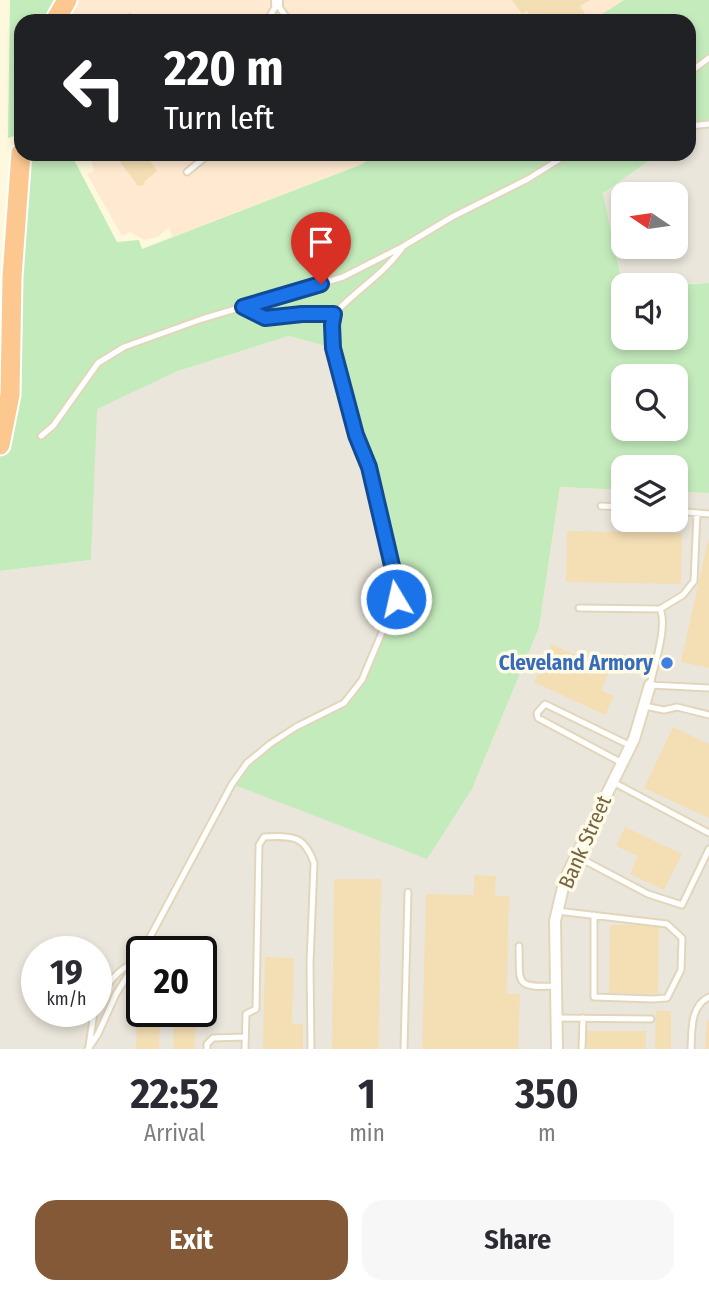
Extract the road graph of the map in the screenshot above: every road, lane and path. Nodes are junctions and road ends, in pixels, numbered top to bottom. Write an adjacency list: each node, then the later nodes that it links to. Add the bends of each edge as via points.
1 (20, 161): 9 (highway, via 10,394)
2 (200, 161): 4 (lane)
3 (557, 161): 5 (lane)
4 (187, 172)
5 (402, 247): 6 (lane, via 343,277); 7 (lane, via 387,269)
6 (243, 307): 7 (lane, via 265,318); 8 (lane, via 108,356)
7 (334, 314): 30 (lane, via 333,348 369,467 396,599 362,680 344,703 296,727 247,763)
8 (41, 436)
9 (0, 445)
10 (601, 506): 11 (lane)
11 (611, 506)
12 (688, 512): 13 (lane)
13 (697, 513): 14 (lane); 16 (lane, via 694,581 683,595)
14 (709, 513)
15 (579, 608): 16 (lane)
16 (660, 609): 17 (lane, via 662,626)
17 (650, 685): 18 (lane); 19 (street, Bank Street)
18 (709, 688)
19 (644, 706): 20 (lane, via 677,707); 21 (street, Bank Street)
20 (709, 715)
21 (631, 746): 22 (street, Bank Street); 22 (lane, via 545,704 537,713 538,718)
22 (622, 764): 23 (street, Bank Street)
23 (613, 782): 24 (lane); 26 (street, Bank Street)
24 (709, 833)
25 (709, 849): 26 (lane, via 682,905 648,894)
26 (576, 856): 28 (street, Bank Street)
27 (408, 892): 44 (lane)
28 (557, 911): 29 (lane); 33 (street, Bank Street)
29 (594, 915): 29 (lane, via 667,924 682,939 681,970 667,998 594,997)
30 (151, 936)
31 (519, 946): 33 (lane, via 523,984)
32 (126, 978): 40 (lane)
33 (556, 986): 35 (street, Bank Street)
34 (709, 997): 47 (lane, via 692,1021)
35 (556, 1018): 36 (lane); 45 (street, Bank Street)
36 (583, 1018): 37 (lane); 46 (lane)
37 (651, 1018)
38 (92, 1027): 40 (lane)
39 (245, 1037): 41 (lane, via 213,1038); 42 (lane); 43 (lane, via 246,1014 256,1009 259,845 264,837 292,836 302,842 314,863)
40 (88, 1049)
41 (207, 1049)
42 (245, 1049)
43 (311, 1049)
44 (404, 1049)
45 (557, 1049)
46 (582, 1049)
47 (691, 1049)

